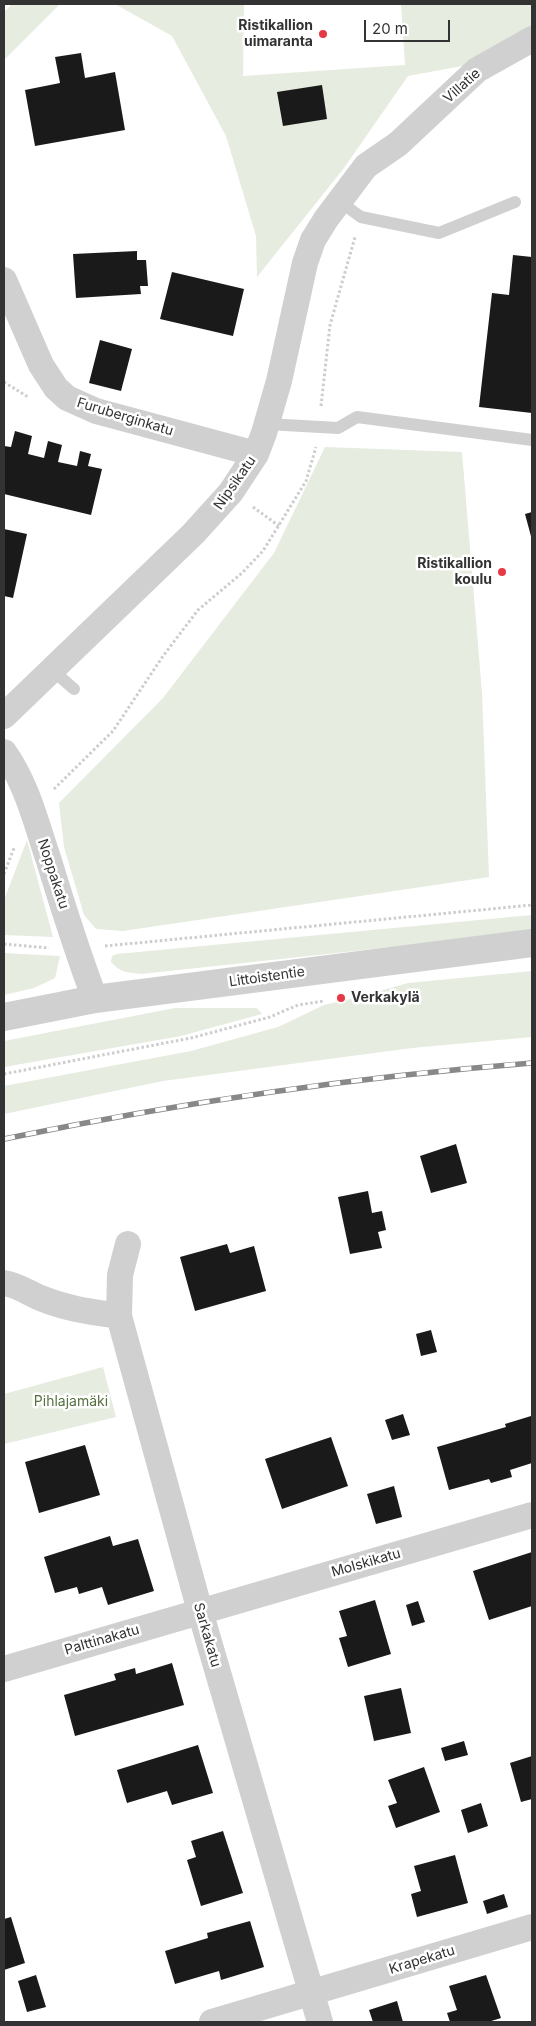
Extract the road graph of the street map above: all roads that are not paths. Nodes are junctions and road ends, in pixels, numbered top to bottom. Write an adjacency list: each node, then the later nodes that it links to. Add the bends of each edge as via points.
1 (532, 39): 2 (street, Villatie, via 477,70)
2 (398, 144): 3 (street, Nipsikatu, via 366,166)
3 (339, 201): 4 (lane, via 361,217 439,233); 6 (street, Nipsikatu, via 313,240 305,263)
4 (515, 202)
5 (4, 280): 8 (street, Furuberginkatu, via 41,364 56,388 67,398 96,411)
6 (267, 424): 7 (lane, via 338,428 357,417); 8 (street, Nipsikatu)
7 (532, 440)
8 (256, 454): 9 (street, Nipsikatu, via 214,514)
9 (52, 670): 10 (lane); 11 (street, Nipsikatu)
10 (74, 689)
11 (4, 716)
12 (4, 752): 14 (street, Noppakatu, via 15,767 31,806)
13 (532, 943): 14 (street, Littoistentie)
14 (95, 999): 15 (street, Littoistentie)
15 (4, 1017)
16 (128, 1244): 18 (street, Sarkakatu, via 120,1275)
17 (4, 1283): 18 (street, via 71,1308)
18 (119, 1316): 20 (street, Sarkakatu)
19 (532, 1515): 20 (street, Molskikatu)
20 (200, 1611): 21 (street, Palttinakatu); 23 (street, Sarkakatu)
21 (4, 1669)
22 (532, 1927): 23 (street, Krapekatu)
23 (311, 1992): 24 (street, Krapekatu); 25 (street, Sarkakatu)
24 (212, 2022)
25 (320, 2022)

